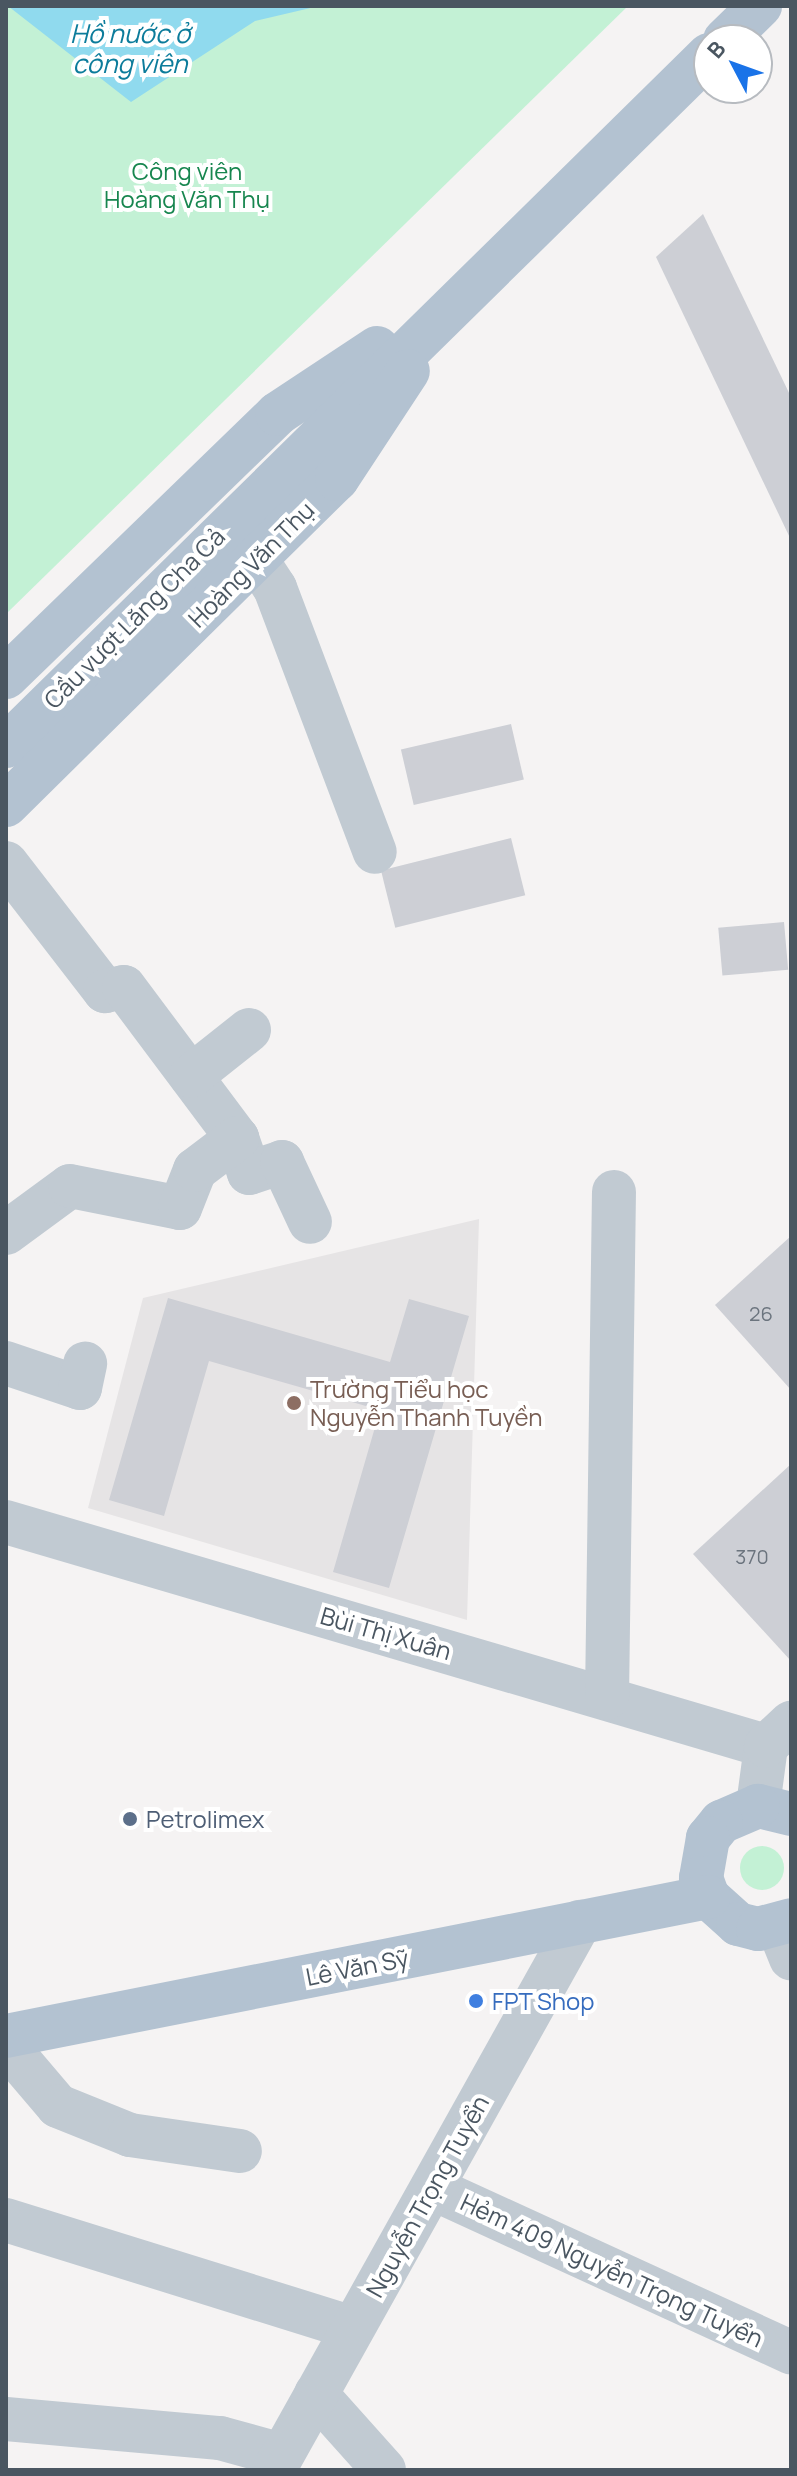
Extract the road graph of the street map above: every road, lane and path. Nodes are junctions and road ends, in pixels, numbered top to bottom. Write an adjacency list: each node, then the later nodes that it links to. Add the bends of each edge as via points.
1 (760, 6): 2 (main road)
2 (741, 24)
3 (693, 70): 4 (main road, Hoàng Văn Thụ)
4 (459, 294): 5 (main road, Hoàng Văn Thụ); 6 (main road, Hoàng Văn Thụ, via 337,479); 7 (main road, Hoàng Văn Thụ, via 277,414)
5 (263, 490): 8 (main road, Cầu vượt Lăng Cha Cả)
6 (256, 559): 9 (main road, Hoàng Văn Thụ); 10 (street, via 275,588)
7 (6, 677)
8 (6, 746)
9 (6, 805)
10 (375, 852)
11 (6, 863): 13 (street, via 105,991 124,987)
12 (249, 1030): 13 (street)
13 (191, 1076): 14 (street)
14 (237, 1138): 16 (street, via 249,1173 282,1162); 17 (street, via 195,1170 180,1208 70,1186)
15 (614, 1192): 21 (street)
16 (310, 1222)
17 (6, 1233)
18 (6, 1363): 19 (street, via 80,1388)
19 (85, 1364)
20 (6, 1522): 21 (street, Bùi Thị Xuân)
21 (607, 1698): 22 (street, Bùi Thị Xuân)
22 (778, 1735): 23 (street)
23 (775, 1810): 24 (main road, via 721,1822 708,1838 701,1878)
24 (708, 1897): 25 (main road, Lê Văn Sỹ); 26 (main road, via 738,1924)
25 (580, 1922): 27 (main road, Lê Văn Sỹ); 30 (street, Nguyễn Trọng Tuyển)
26 (787, 1935)
27 (6, 2036)
28 (6, 2045): 29 (street, via 58,2106 130,2135)
29 (240, 2151)
30 (432, 2188): 32 (street, Nguyễn Trọng Tuyển); 33 (street, Hẻm 409 Nguyễn Trọng Tuyển)
31 (6, 2220): 32 (street)
32 (353, 2328): 34 (street, Nguyễn Trọng Tuyển)
33 (791, 2352)
34 (316, 2394): 36 (street, Nguyễn Trọng Tuyển); 37 (street)
35 (6, 2419): 36 (street, via 220,2438)
36 (278, 2463)
37 (384, 2470)

